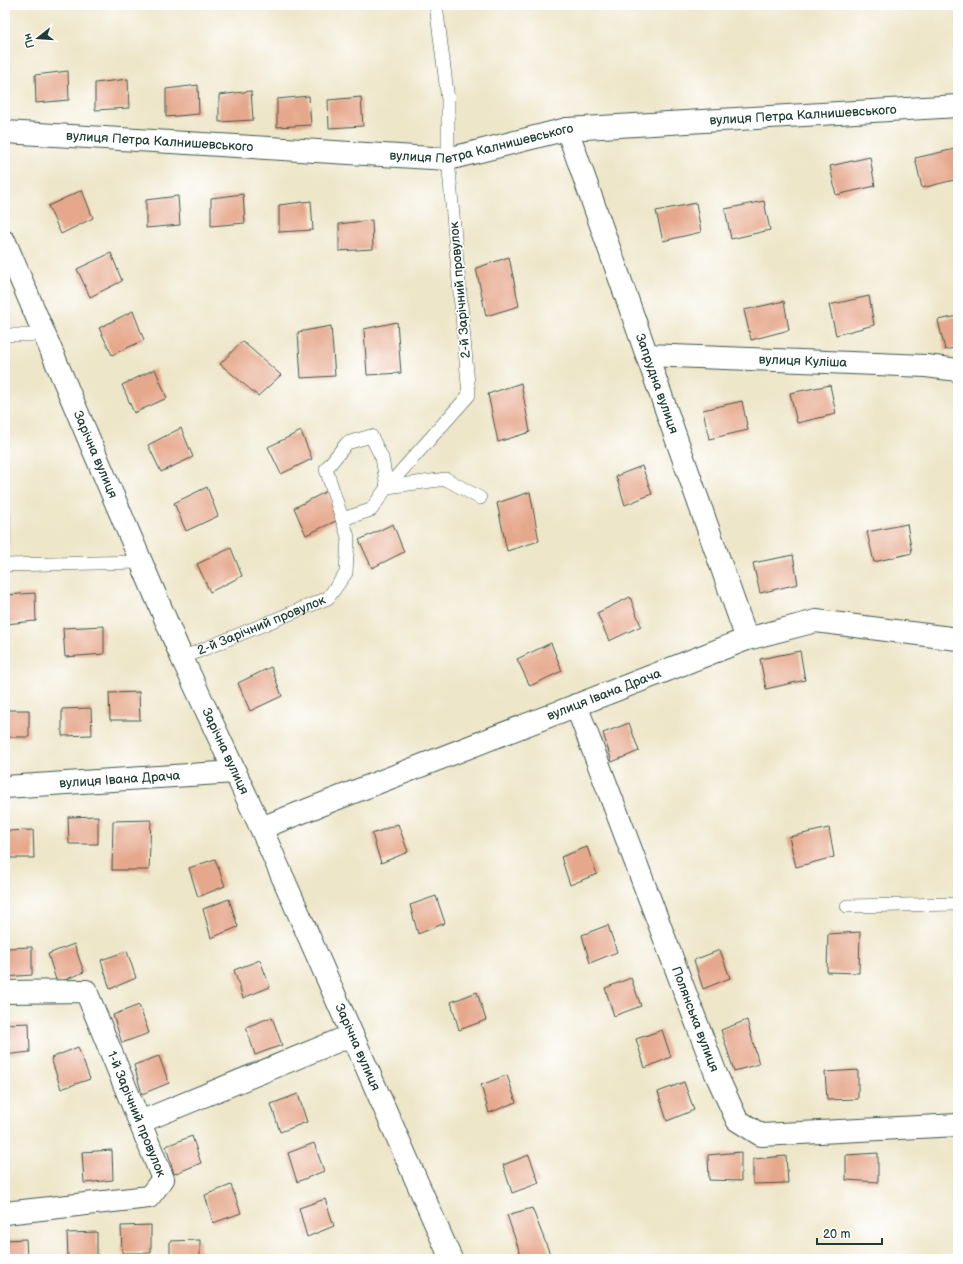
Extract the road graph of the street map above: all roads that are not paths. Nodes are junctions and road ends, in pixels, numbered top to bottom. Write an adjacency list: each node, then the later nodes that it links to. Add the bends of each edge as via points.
1 (436, 5): 5 (lane, 2-й Зарічний провулок, via 448,100)
2 (958, 106): 3 (street, вулиця Петра Калнишевського)
3 (567, 129): 5 (street, вулиця Петра Калнишевського); 9 (street, Запрудна вулиця)
4 (5, 132): 5 (street, вулиця Петра Калнишевського)
5 (448, 159): 11 (lane, 2-й Зарічний провулок, via 469,395)
6 (5, 242): 8 (street, Зарічна вулиця)
7 (5, 335): 8 (lane)
8 (44, 335): 14 (street, Зарічна вулиця)
9 (647, 355): 10 (street, вулиця Куліша, via 926,366); 16 (street, Запрудна вулиця)
10 (958, 370)
11 (387, 487): 12 (lane, via 446,479); 13 (lane, 2-й Зарічний провулок, via 371,510); 13 (lane, 2-й Зарічний провулок, via 382,458 371,436 347,443 326,469)
12 (480, 498)
13 (342, 519): 18 (lane, 2-й Зарічний провулок, via 348,537 346,573 328,598)
14 (141, 562): 15 (lane); 18 (street, Зарічна вулиця)
15 (5, 565)
16 (747, 639): 17 (street, вулиця Івана Драча, via 816,621); 19 (street, вулиця Івана Драча)
17 (958, 639)
18 (182, 658): 20 (street, Зарічна вулиця)
19 (576, 705): 22 (street, вулиця Івана Драча); 28 (street, Полянська вулиця, via 716,1074 737,1120 761,1135)
20 (235, 772): 21 (street, вулиця Івана Драча); 22 (street, Зарічна вулиця)
21 (5, 787)
22 (261, 828): 26 (street, Зарічна вулиця)
23 (958, 904): 24 (lane)
24 (847, 906)
25 (5, 992): 27 (street, 1-й Зарічний провулок, via 86,991)
26 (352, 1035): 27 (street); 30 (street, Зарічна вулиця)
27 (140, 1122): 29 (street, 1-й Зарічний провулок, via 163,1179 149,1197)
28 (958, 1125)
29 (5, 1213)
30 (451, 1259)

